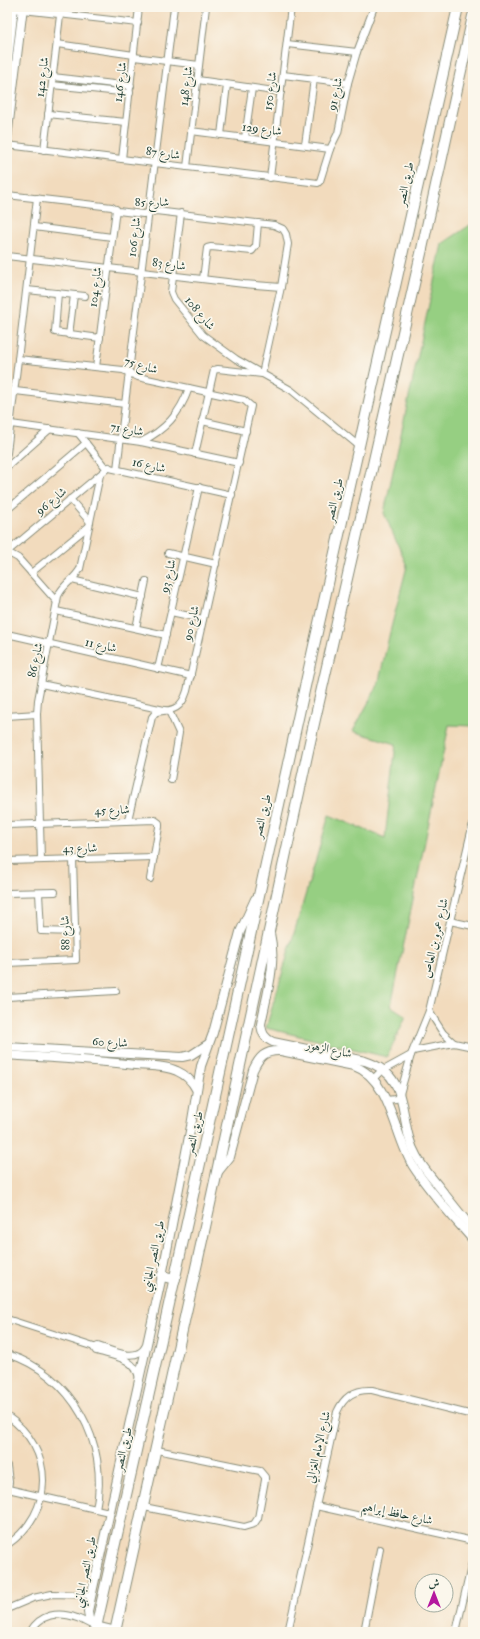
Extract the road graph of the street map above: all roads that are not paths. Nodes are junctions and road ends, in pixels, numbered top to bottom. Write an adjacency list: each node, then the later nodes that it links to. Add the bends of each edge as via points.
1 (61, 7): 10 (street, شارع 142)
2 (140, 7): 13 (street, شارع 146)
3 (174, 7): 19 (street, شارع 106)
4 (206, 7): 20 (street, شارع 148)
5 (291, 7): 16 (street, شارع 150)
6 (374, 7): 17 (street, شارع 91)
7 (458, 7): 57 (highway, طريق النصر)
8 (14, 8): 9 (street); 12 (street)
9 (23, 9): 10 (street); 14 (street)
10 (60, 15): 13 (street); 15 (street, شارع 142)
11 (473, 16): 58 (highway)
12 (10, 23): 14 (street); 21 (street)
13 (138, 23): 18 (street, شارع 146)
14 (21, 25): 37 (street)
15 (57, 44): 18 (street); 23 (street, شارع 142)
16 (287, 44): 17 (street); 22 (street, شارع 150)
17 (357, 52): 26 (street, شارع 91)
18 (134, 56): 19 (street); 29 (street, شارع 146)
19 (167, 61): 20 (street); 45 (street, شارع 106)
20 (199, 65): 25 (street, شارع 148)
21 (7, 67)
22 (283, 75): 24 (street); 31 (street, شارع 150)
23 (53, 77): 28 (street, شارع 142); 29 (street)
24 (314, 79): 26 (street); 41 (street)
25 (198, 80): 27 (street); 35 (street, شارع 148)
26 (348, 83): 42 (street, شارع 91, via 338,132)
27 (227, 84): 30 (street); 36 (street)
28 (52, 85): 32 (street); 33 (street, شارع 142)
29 (131, 86): 32 (street, شارع 146)
30 (252, 88): 31 (street); 38 (street)
31 (281, 92): 39 (street, شارع 150)
32 (130, 93): 34 (street, شارع 146)
33 (48, 114): 34 (street); 43 (street, شارع 142)
34 (126, 122): 44 (street, شارع 146)
35 (191, 131): 36 (street, شارع 129); 46 (street, شارع 148)
36 (221, 135): 38 (street, شارع 129)
37 (7, 138)
38 (245, 138): 39 (street, شارع 129)
39 (275, 142): 41 (street, شارع 129); 47 (street, شارع 150)
40 (7, 145): 43 (street, شارع 87)
41 (305, 145): 42 (street, شارع 129)
42 (330, 149): 48 (street, شارع 91, via 320,181)
43 (44, 150): 44 (street, شارع 87)
44 (122, 159): 45 (street, شارع 87)
45 (155, 163): 46 (street, شارع 87); 52 (street, شارع 106)
46 (187, 167): 47 (street, شارع 87)
47 (270, 178): 48 (street, شارع 87)
48 (316, 183)
49 (7, 195): 50 (street, شارع 85)
50 (37, 198): 51 (street, شارع 85); 55 (street)
51 (116, 209): 52 (street, شارع 85); 56 (street, شارع 104)
52 (148, 213): 53 (street, شارع 85, via 156,210); 62 (street, شارع 106)
53 (181, 213): 54 (street, شارع 85); 63 (street, شارع 108)
54 (258, 223): 64 (street, via 256,246 252,251 208,248); 65 (street, شارع 85, via 283,229 288,238)
55 (34, 227): 56 (street); 60 (street)
56 (112, 237): 61 (street, شارع 104)
57 (406, 244): 58 (highway); 90 (highway, طريق النصر)
58 (422, 249): 119 (highway)
59 (7, 256): 60 (street, شارع 83)
60 (31, 259): 61 (street, شارع 83); 66 (street)
61 (109, 268): 62 (street, شارع 83); 71 (street, شارع 104)
62 (141, 272): 63 (street, شارع 83); 74 (street, شارع 106)
63 (173, 275): 64 (street, شارع 83); 75 (street, شارع 108, via 174,299 202,335)
64 (203, 279): 65 (street, شارع 83)
65 (281, 287): 75 (street)
66 (27, 290): 67 (street); 72 (street)
67 (58, 293): 68 (street); 70 (street, via 54,331)
68 (74, 295): 69 (street); 70 (street)
69 (85, 296)
70 (70, 335): 71 (street)
71 (100, 338): 73 (street, شارع 104)
72 (18, 359): 73 (street, شارع 75); 78 (street)
73 (96, 367): 74 (street, شارع 75)
74 (129, 373): 76 (street, شارع 75); 80 (street, شارع 106)
75 (262, 374): 79 (street, via 216,369 212,372); 90 (street, شارع 108, via 301,397)
76 (189, 388): 79 (street, شارع 75); 88 (street, via 174,419 159,432)
77 (7, 390): 78 (street)
78 (14, 391): 80 (street); 83 (street)
79 (209, 392): 81 (street, شارع 75, via 247,401); 82 (street)
80 (125, 404): 87 (street, شارع 106)
81 (251, 409): 85 (street, شارع 90)
82 (202, 421): 85 (street); 92 (street)
83 (10, 424): 84 (street, شارع 71); 91 (street)
84 (50, 429): 86 (street, شارع 71); 94 (street)
85 (246, 431): 93 (street, شارع 90)
86 (78, 433): 87 (street, شارع 71); 89 (street)
87 (120, 439): 88 (street, شارع 71); 96 (street, شارع 106)
88 (141, 442): 92 (street, شارع 71)
89 (86, 443): 95 (street, via 104,466); 101 (street)
90 (359, 446): 116 (highway, طريق النصر)
91 (7, 453)
92 (195, 454): 93 (street, شارع 71)
93 (239, 463): 99 (street, شارع 90)
94 (7, 467)
95 (108, 467): 96 (street, شارع 16); 97 (street, شارع 96)
96 (117, 469): 98 (street, شارع 16)
97 (100, 475): 100 (street, شارع 96); 102 (street, شارع 86)
98 (199, 487): 99 (street, شارع 16); 105 (street, شارع 93)
99 (232, 495): 106 (street, شارع 90)
100 (70, 499): 102 (street); 103 (street, شارع 96)
101 (7, 510)
102 (90, 524): 107 (street); 108 (street, شارع 86, via 80,569)
103 (7, 552): 107 (street, via 18,558)
104 (168, 553): 105 (street)
105 (183, 556): 106 (street); 113 (street, شارع 93)
106 (216, 564): 114 (street, شارع 90)
107 (32, 573): 111 (street)
108 (72, 580): 110 (street); 111 (street, شارع 86, via 60,591)
109 (146, 581): 110 (street)
110 (143, 597): 115 (street)
111 (57, 602): 112 (street, شارع 86)
112 (56, 611): 115 (street); 120 (street, شارع 86)
113 (171, 612): 114 (street); 118 (street, شارع 93)
114 (203, 619): 124 (street, شارع 90)
115 (136, 628): 118 (street)
116 (317, 631): 119 (highway, via 325,638); 121 (highway, طريق النصر)
117 (7, 634): 120 (street, شارع 11)
118 (166, 635): 123 (street, شارع 93)
119 (335, 636): 122 (highway)
120 (50, 645): 123 (street, شارع 11); 125 (street, شارع 86)
121 (313, 650): 122 (highway, via 322,648); 139 (highway, طريق النصر)
122 (330, 655): 146 (highway)
123 (158, 669): 124 (street, شارع 11)
124 (191, 676): 126 (street, شارع 90, via 185,698)
125 (41, 684): 126 (street); 127 (street, شارع 86)
126 (170, 711): 129 (street, via 179,733); 130 (street, شارع 90, via 156,712 152,717)
127 (37, 714): 128 (street); 132 (street, شارع 86)
128 (7, 716)
129 (171, 780)
130 (128, 820): 132 (street, شارع 45); 134 (street, شارع 45, via 153,819 159,823)
131 (473, 823): 143 (street, شارع عمرو بن العاص)
132 (40, 824): 133 (street, شارع 45); 136 (street, شارع 86)
133 (7, 825)
134 (154, 857): 135 (street, شارع 43); 138 (street, شارع 45)
135 (73, 859): 136 (street, شارع 43); 145 (street, شارع 88)
136 (41, 860): 137 (street, شارع 43)
137 (7, 861)
138 (150, 880)
139 (259, 891): 152 (street, طريق النصر الجانبي, via 240,932 213,1033); 167 (highway, طريق النصر)
140 (55, 892): 142 (street)
141 (7, 893): 142 (street)
142 (39, 893): 145 (street, via 41,932)
143 (450, 921): 144 (street); 150 (street, شارع عمرو بن العاص)
144 (473, 926)
145 (76, 932): 147 (street, شارع 88, via 75,961)
146 (270, 933): 158 (street, شارع الزهور, via 273,963 261,1024 265,1037 273,1042 365,1061); 163 (highway)
147 (7, 963)
148 (116, 991): 149 (street)
149 (7, 997)
150 (429, 1011): 151 (street, via 443,1033); 155 (street, شارع عمرو بن العاص)
151 (454, 1042): 154 (street); 155 (street)
152 (208, 1043): 157 (street, شارع 60, via 192,1055 182,1057); 160 (street, طريق النصر الجانبي)
153 (7, 1047): 157 (street, شارع 60)
154 (473, 1047)
155 (412, 1053): 158 (street); 161 (street, شارع عمرو بن العاص)
156 (7, 1055): 157 (street, شارع 60)
157 (112, 1058): 160 (street, شارع 60, via 176,1070 185,1074)
158 (384, 1070): 159 (street); 161 (street, شارع الزهور, via 393,1078)
159 (373, 1079): 162 (street, شارع الزهور); 163 (street, شارع الزهور, via 360,1068 348,1065 281,1051 269,1051 264,1054 253,1070 230,1158)
160 (196, 1089): 166 (street, طريق النصر الجانبي)
161 (400, 1094): 162 (street, via 396,1099); 164 (street, شارع الزهور, via 407,1133 416,1156)
162 (386, 1100): 165 (street, شارع الزهور, via 413,1166)
163 (218, 1172): 175 (highway)
164 (473, 1229)
165 (473, 1240)
166 (162, 1276): 167 (highway); 169 (street, طريق النصر الجانبي)
167 (175, 1279): 189 (highway, طريق النصر)
168 (7, 1319): 171 (street)
169 (146, 1346): 171 (street, via 139,1354); 172 (street, طريق النصر الجانبي)
170 (7, 1354): 181 (street, via 31,1364 49,1376 65,1391 84,1418 93,1441 98,1465)
171 (129, 1358): 172 (street)
172 (139, 1378): 182 (street, طريق النصر الجانبي)
173 (473, 1415): 179 (street, شارع الإمام الغزالي, via 372,1390 354,1392 340,1404 337,1412)
174 (7, 1416): 178 (street, via 28,1434 37,1450 43,1476)
175 (157, 1450): 180 (highway); 180 (street, via 260,1471 265,1480 258,1518 251,1526 244,1527)
176 (7, 1466): 177 (street)
177 (8, 1491): 178 (street)
178 (41, 1496): 181 (street); 184 (street, via 37,1511 28,1527)
179 (316, 1506): 183 (street, شارع حافظ إبراهيم); 192 (street, شارع الإمام الغزالي)
180 (144, 1507): 191 (highway)
181 (96, 1509): 182 (street)
182 (109, 1512): 187 (street, طريق النصر الجانبي)
183 (473, 1541)
184 (7, 1545)
185 (380, 1549): 193 (street)
186 (473, 1558): 194 (street)
187 (91, 1595): 188 (street, via 52,1594 33,1598); 189 (street, طريق النصر الجانبي, via 88,1615)
188 (7, 1609)
189 (96, 1629): 190 (street, via 76,1617 62,1614 41,1618); 191 (highway)
190 (30, 1632)
191 (115, 1632)
192 (288, 1632)
193 (364, 1632)
194 (456, 1632)

